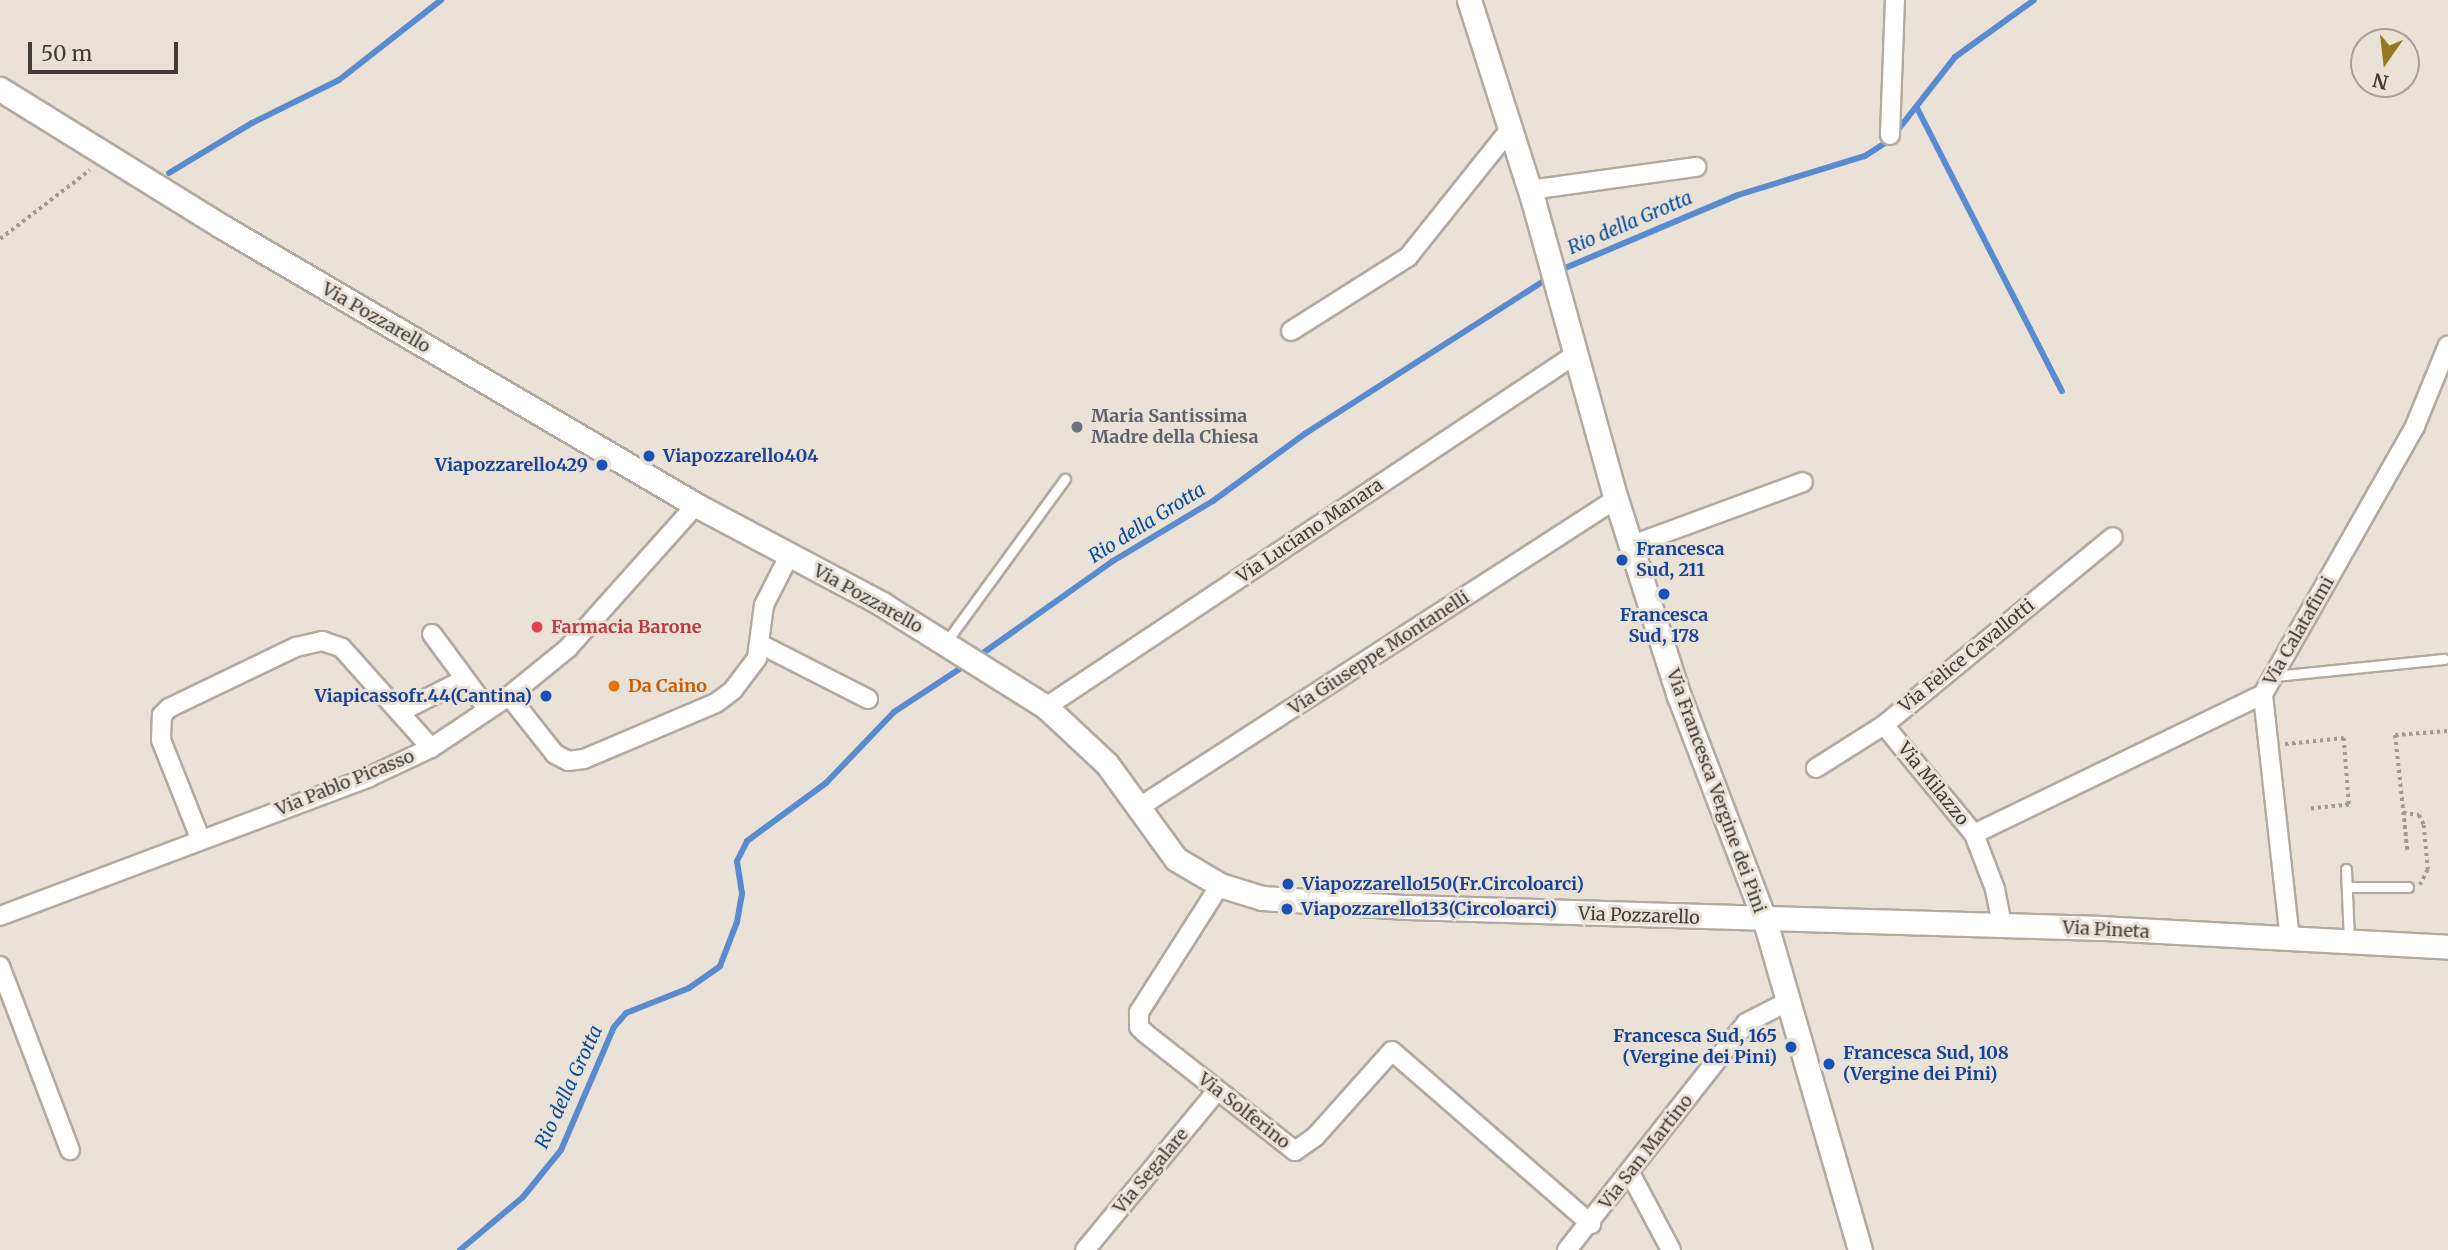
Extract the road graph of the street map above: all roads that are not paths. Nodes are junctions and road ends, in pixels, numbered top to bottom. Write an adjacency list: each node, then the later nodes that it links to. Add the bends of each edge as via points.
1 (1469, 0): 4 (street)
2 (1895, 0): 5 (street)
3 (0, 89): 14 (street, Via Pozzarello, via 221,226)
4 (1510, 130): 7 (street); 8 (street, via 1408,257)
5 (1890, 135)
6 (1696, 167): 7 (street)
7 (1530, 190): 10 (street, Via Francesca Vergine dei Pini)
8 (1291, 331)
9 (2448, 345): 22 (street, Via Calatafimi, via 2415,426)
10 (1573, 356): 13 (street, Via Francesca Vergine dei Pini); 27 (street, Via Luciano Manara)
11 (1065, 479): 20 (lane)
12 (1803, 482): 16 (street)
13 (1616, 499): 16 (street, Via Francesca Vergine dei Pini); 33 (street, Via Giuseppe Montanelli)
14 (696, 505): 17 (street, Via Pozzarello); 25 (street, Via Pablo Picasso, via 568,648)
15 (2113, 537): 30 (street, Via Felice Cavallotti)
16 (1632, 545): 41 (street, Via Francesca Vergine dei Pini, via 1679,696)
17 (789, 556): 19 (street, via 764,605); 20 (street, Via Pozzarello, via 882,604)
18 (432, 634): 23 (street)
19 (762, 645): 25 (street, via 733,690 716,702 584,759 568,761 555,754); 26 (street)
20 (951, 647): 27 (street, Via Pozzarello)
21 (2444, 659): 22 (lane)
22 (2274, 676): 24 (street, Via Calatafimi)
23 (465, 679): 28 (street); 29 (street)
24 (2263, 694): 34 (street); 43 (street, Via Calatafimi)
25 (509, 696): 28 (street, Via Pablo Picasso)
26 (868, 699)
27 (1046, 707): 33 (street, Via Pozzarello, via 1081,735)
28 (488, 710): 31 (street, Via Pablo Picasso)
29 (400, 712): 31 (street); 35 (street, via 353,657 322,641 296,647 169,708 160,721 161,740)
30 (1884, 724): 32 (street, Via Felice Cavallotti); 34 (street, Via Milazzo)
31 (431, 748): 35 (street, Via Pablo Picasso, via 369,777)
32 (1816, 768)
33 (1141, 806): 37 (street, Via Pozzarello, via 1177,859)
34 (1974, 834): 42 (street, Via Milazzo, via 1995,889)
35 (200, 838): 40 (street, Via Pablo Picasso)
36 (2346, 869): 38 (lane)
37 (1220, 885): 41 (street, Via Pozzarello, via 1262,898); 48 (street, Via Solferino, via 1138,1020 1145,1033)
38 (2347, 887): 39 (lane); 44 (lane)
39 (2408, 887)
40 (0, 916)
41 (1765, 921): 42 (street, Via Pineta); 47 (street, Via Francesca Vergine dei Pini)
42 (2002, 926): 43 (street, Via Pineta)
43 (2290, 940): 44 (street, Via Pineta)
44 (2349, 940): 45 (street, Via Pineta)
45 (2448, 947)
46 (0, 967): 49 (street)
47 (1787, 1002): 50 (street, Via San Martino, via 1746,1023); 55 (street, Via Francesca Vergine dei Pini)
48 (1217, 1091): 51 (street, Via Solferino, via 1289,1149 1300,1150 1392,1051); 52 (street, Via Segalare)
49 (70, 1150)
50 (1630, 1173): 51 (street, Via San Martino); 54 (street)
51 (1591, 1224): 53 (street, Via San Martino)
52 (1085, 1250)
53 (1567, 1250)
54 (1671, 1250)
55 (1860, 1250)

